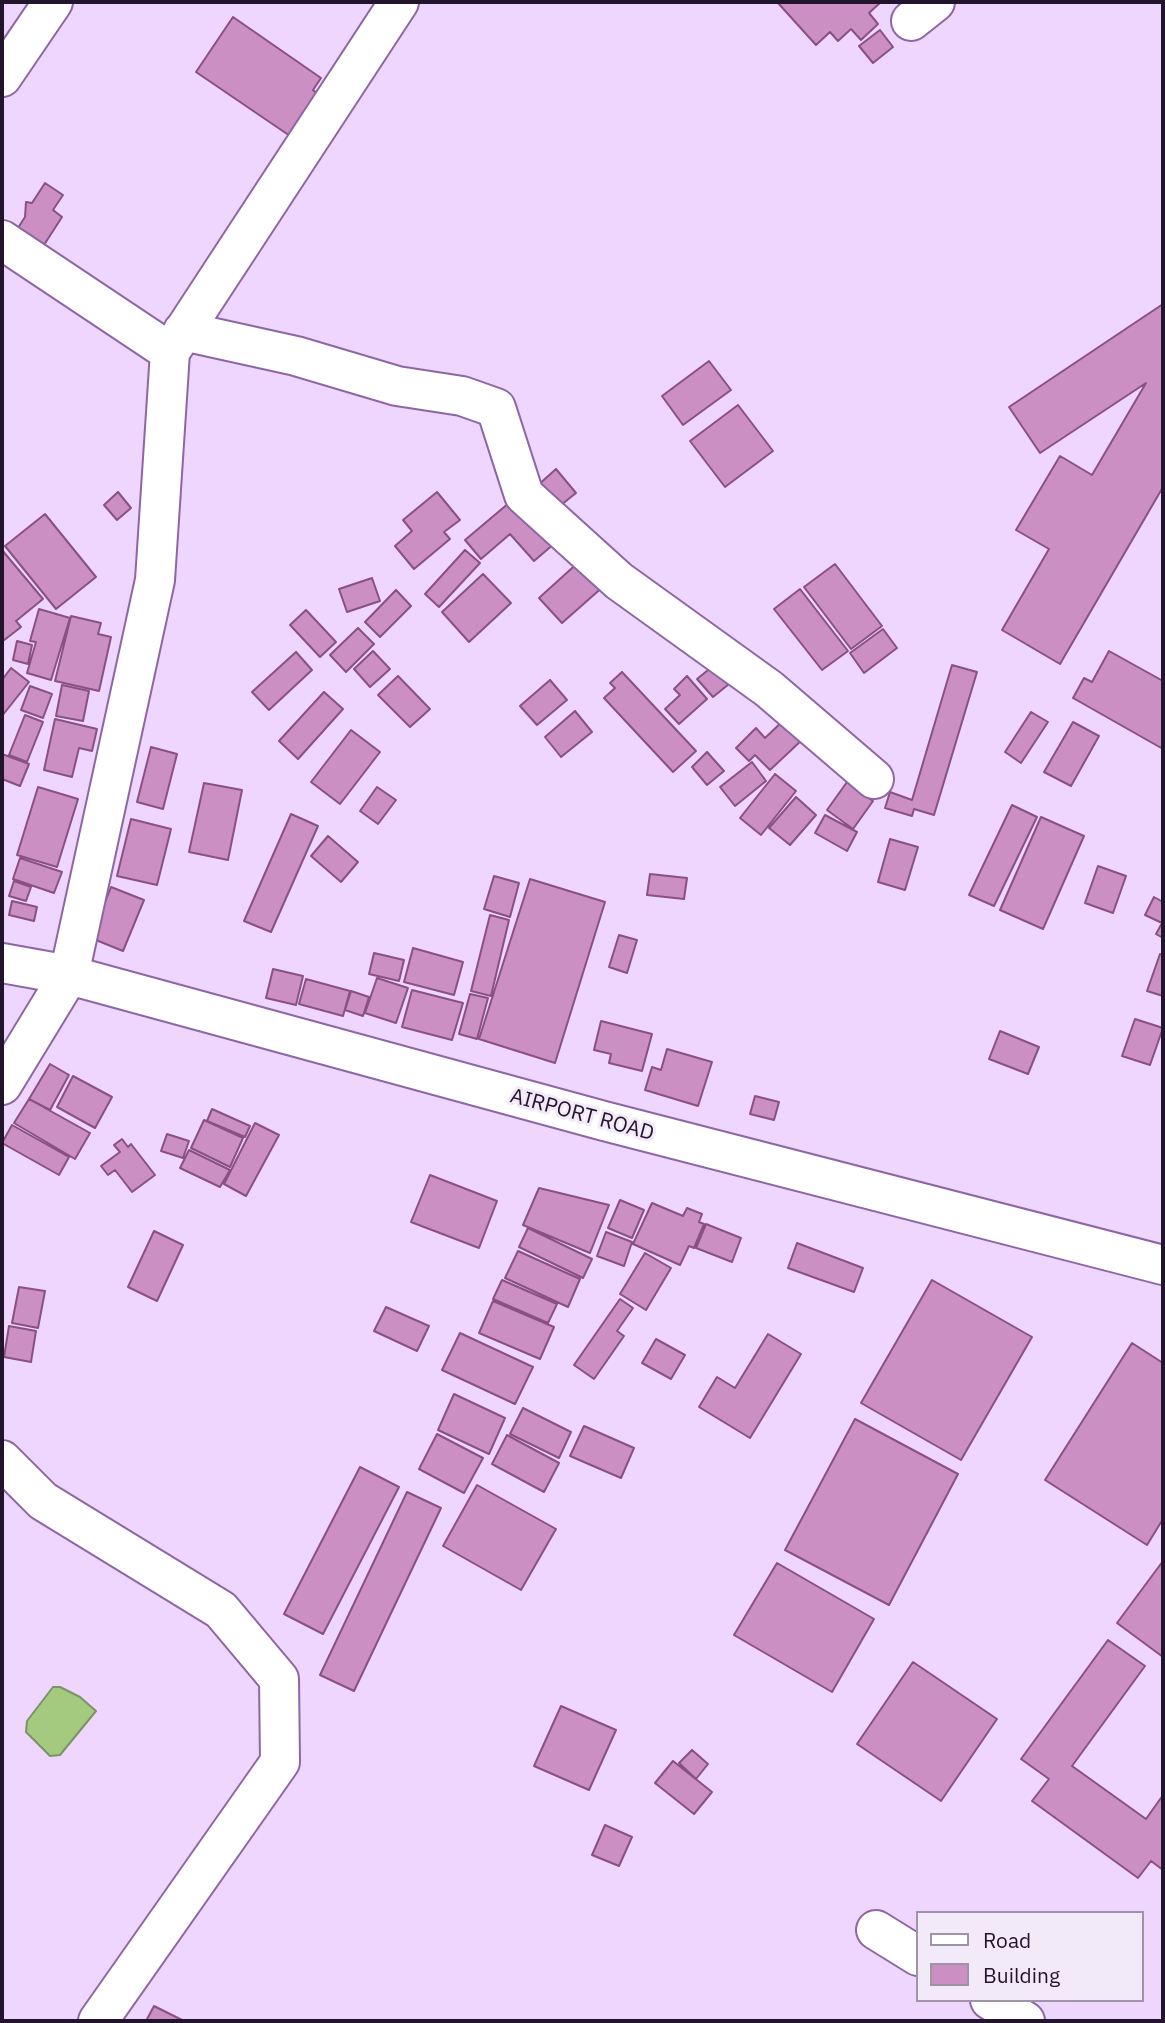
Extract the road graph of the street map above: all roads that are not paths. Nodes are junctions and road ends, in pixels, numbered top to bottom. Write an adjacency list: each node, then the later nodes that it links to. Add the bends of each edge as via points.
1 (53, 2): 3 (street)
2 (399, 2): 5 (street)
3 (2, 77)
4 (2, 240): 5 (street)
5 (177, 342): 6 (street, via 296,356 397,386 462,396 496,408 524,495 619,581 769,689); 8 (street, via 155,580)
6 (874, 779)
7 (2, 963): 8 (street, AIRPORT ROAD)
8 (69, 975): 9 (street); 10 (street, AIRPORT ROAD, via 604,1121)
9 (2, 1085)
10 (1163, 1265)
11 (2, 1460): 15 (street, via 43,1501 221,1610 279,1679 280,1762)
12 (876, 1930): 13 (street)
13 (916, 1955)
14 (993, 2002): 16 (street)
15 (97, 2021)
16 (1025, 2021)

